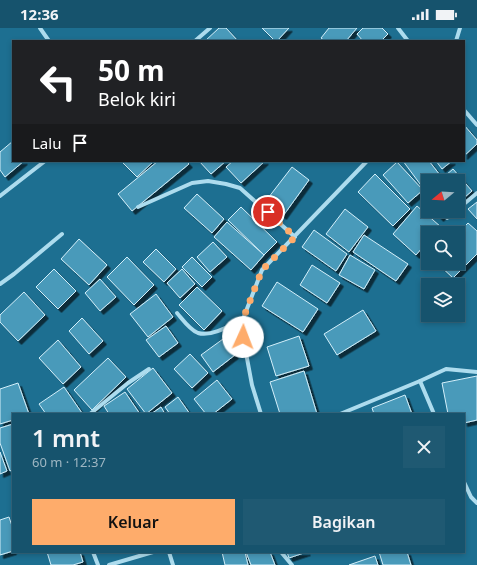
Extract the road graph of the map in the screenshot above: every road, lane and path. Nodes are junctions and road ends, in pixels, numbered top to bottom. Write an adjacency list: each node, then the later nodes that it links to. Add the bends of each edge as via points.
1 (40, 28): 5 (street)
2 (210, 28): 6 (street)
3 (398, 28): 7 (street)
4 (460, 28): 8 (street)
5 (49, 40)
6 (196, 40)
7 (407, 40)
8 (456, 40)
9 (465, 111): 10 (street)
10 (477, 125)
11 (44, 162): 14 (street)
12 (366, 162): 18 (street)
13 (477, 193): 15 (street)
14 (0, 196)
15 (465, 203)
16 (138, 207): 18 (street, via 192,183 208,181 226,184 240,188)
17 (62, 234): 19 (street)
18 (295, 237): 21 (street, via 262,270)
19 (0, 284)
20 (177, 314): 21 (street, via 198,333 220,330)
21 (243, 319): 26 (street, via 243,337 252,385)
22 (149, 369): 25 (street)
23 (477, 372): 24 (street, via 446,369)
24 (420, 381): 27 (street); 28 (street)
25 (91, 413)
26 (261, 413)
27 (342, 413)
28 (434, 413)
29 (465, 484): 30 (street)
30 (477, 503)
31 (93, 553): 36 (street)
32 (150, 553): 35 (street)
33 (169, 553): 39 (street)
34 (282, 553): 40 (street)
35 (127, 560): 37 (street); 38 (street)
36 (98, 565)
37 (109, 565)
38 (128, 565)
39 (173, 565)
40 (292, 565)

